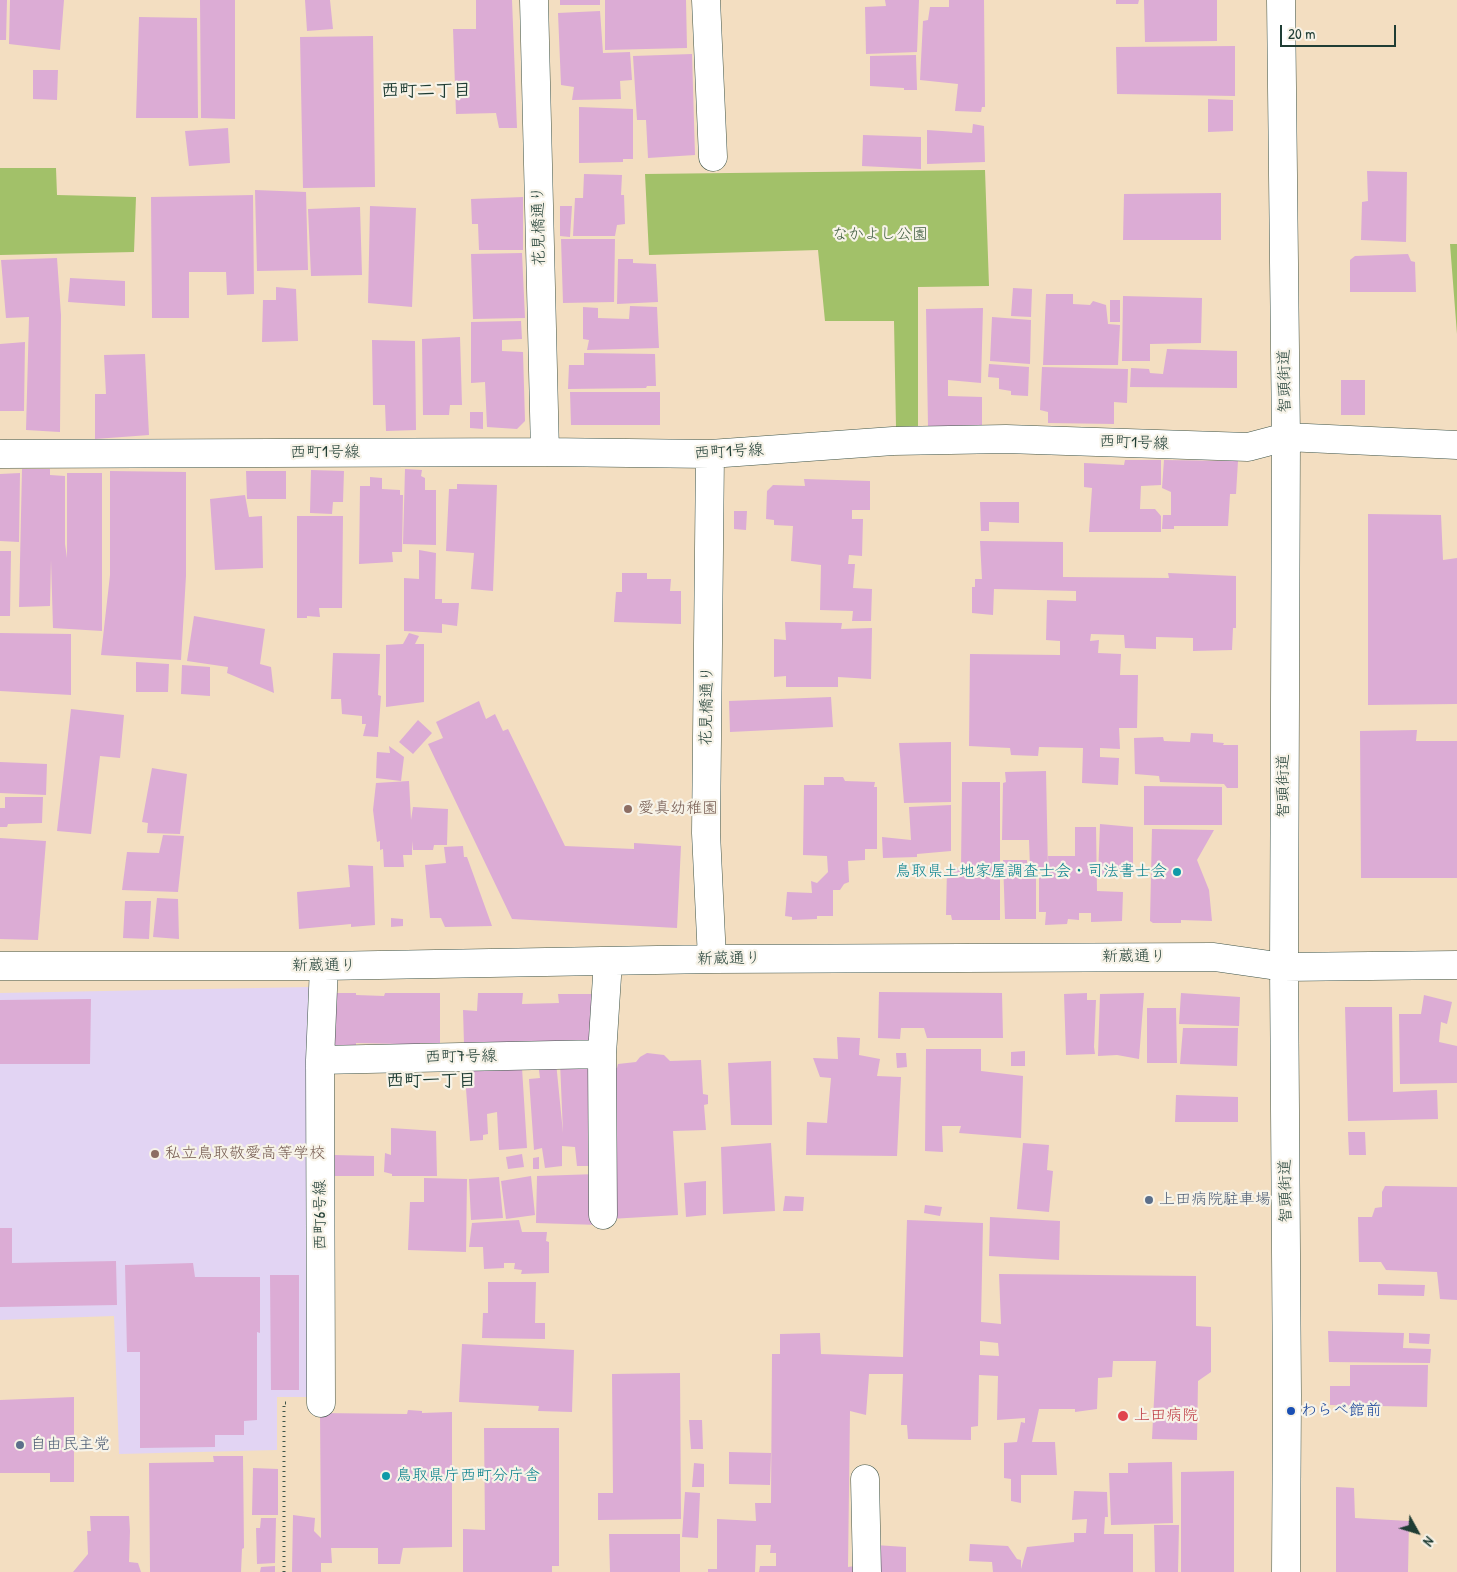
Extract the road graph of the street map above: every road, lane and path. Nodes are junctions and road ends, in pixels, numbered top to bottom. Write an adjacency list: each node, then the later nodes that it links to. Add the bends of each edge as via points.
1 (534, 0): 7 (street, 花見橋通り)
2 (706, 0): 4 (street)
3 (1281, 0): 5 (street, 智頭街道)
4 (713, 158)
5 (1286, 437): 6 (street, 西町1号線); 9 (street, 西町1号線, via 1248,447 1006,439 893,441); 15 (street, 智頭街道)
6 (1457, 445)
7 (545, 452): 8 (street, 西町1号線); 9 (street, 西町1号線)
8 (0, 454)
9 (710, 454): 10 (street, 花見橋通り, via 706,833)
10 (712, 959): 11 (street, 新蔵通り); 15 (street, 新蔵通り, via 1214,957)
11 (608, 961): 14 (street, 新蔵通り); 16 (street)
12 (1457, 965): 15 (street, 新蔵通り)
13 (0, 966): 14 (street, 新蔵通り)
14 (324, 966): 17 (street, 西町6号線)
15 (1284, 967): 23 (street, 智頭街道)
16 (602, 1054): 17 (street, 西町7号線); 18 (street)
17 (320, 1060): 19 (street, 西町6号線)
18 (603, 1215)
19 (321, 1403): 21 (path, via 284,1402)
20 (865, 1479): 22 (street)
21 (284, 1572)
22 (867, 1572)
23 (1286, 1572)

